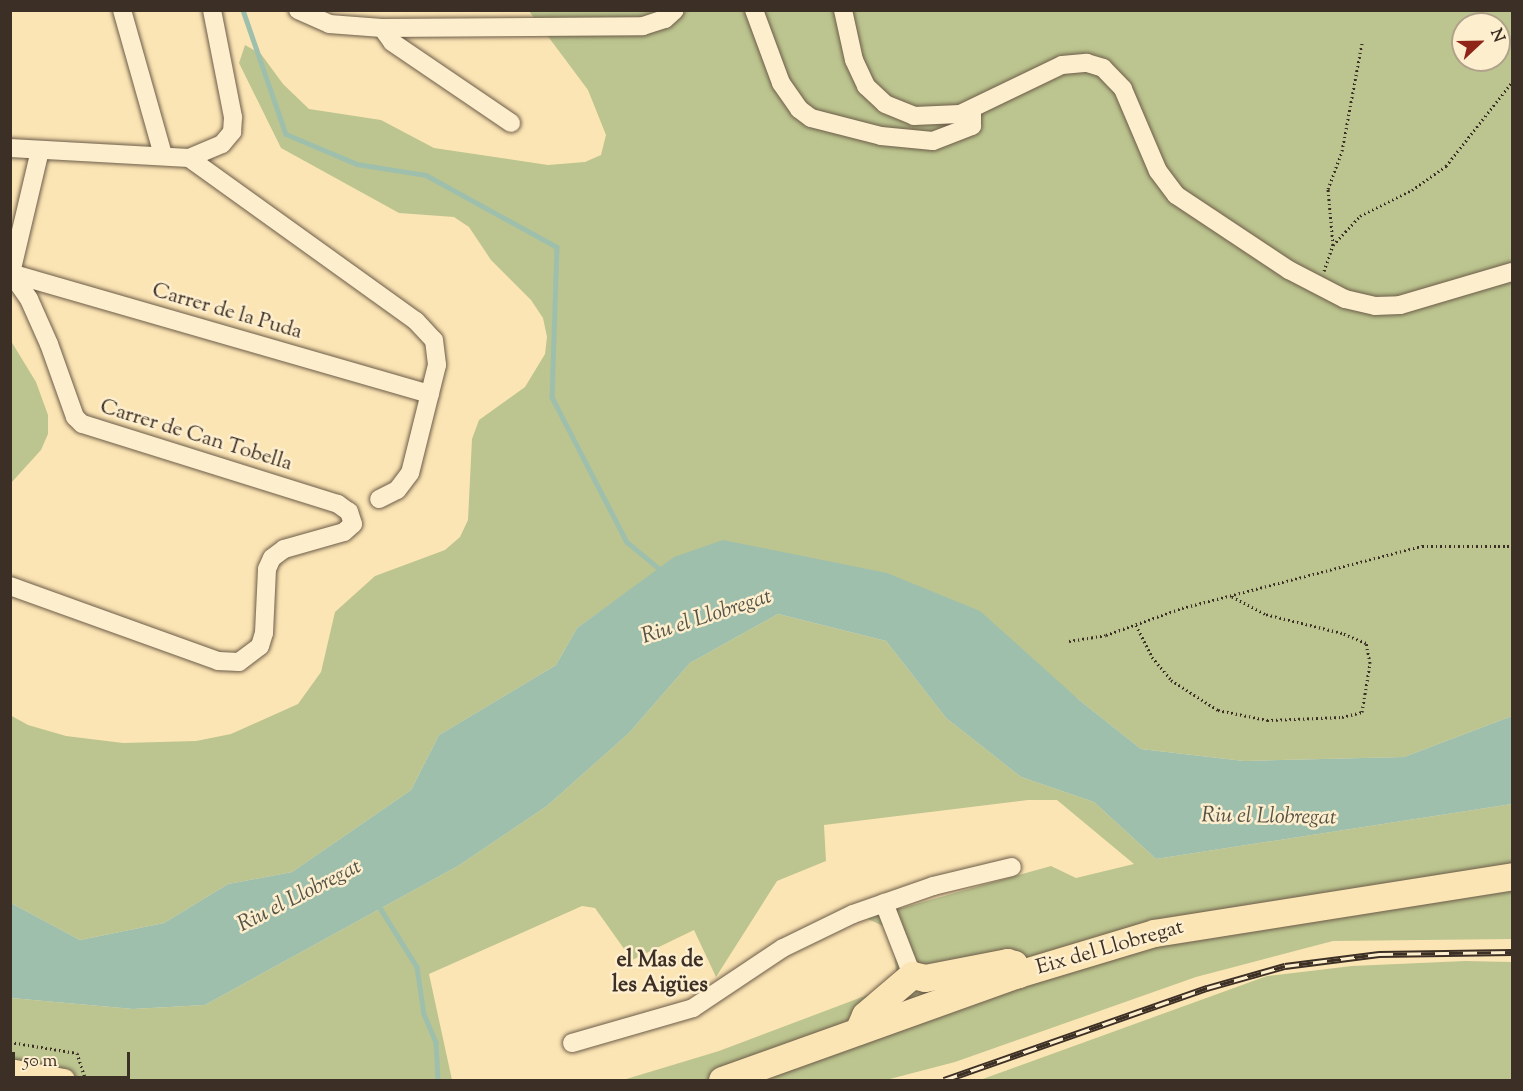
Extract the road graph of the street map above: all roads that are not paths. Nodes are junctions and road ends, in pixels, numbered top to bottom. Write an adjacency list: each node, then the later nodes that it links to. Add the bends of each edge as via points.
1 (122, 10): 12 (street)
2 (212, 10): 13 (street, via 233,117 232,132 222,144)
3 (298, 10): 7 (street, via 329,24)
4 (675, 10): 7 (street, via 665,19 643,26)
5 (754, 10): 8 (street, via 781,83 799,110 812,118 881,136 933,141 972,126)
6 (843, 10): 8 (street, via 858,70 878,99 914,116 949,116)
7 (382, 28): 9 (street, via 392,42)
8 (972, 109): 14 (street, via 1049,69 1073,62 1103,68 1123,89 1158,171 1176,195 1220,228 1317,285 1353,301 1386,306)
9 (511, 123)
10 (10, 148): 11 (street)
11 (40, 150): 12 (street); 15 (street)
12 (164, 155): 13 (street)
13 (189, 158): 16 (street, via 428,331 437,350)
14 (1512, 272)
15 (11, 273): 16 (street, Carrer de la Puda); 18 (street, Carrer de Can Tobella, via 29,299 49,344 70,410 82,424 338,504 349,512 353,524 350,529 284,549 272,558 267,569 262,639 253,655 239,662 218,661)
16 (430, 394): 17 (street, via 407,479)
17 (378, 499)
18 (10, 586)
19 (1012, 867): 22 (street)
20 (1512, 876): 23 (highway, Eix del Llobregat, via 1202,922)
21 (1512, 891): 30 (highway, Eix del Llobregat, via 1212,934 1139,950)
22 (884, 903): 24 (street); 26 (street, via 804,937 693,1008)
23 (1018, 974): 24 (highway, via 1014,964 1006,962 925,978); 25 (highway, Eix del Llobregat)
24 (912, 975): 25 (highway, via 865,1016)
25 (858, 1031): 29 (highway, Eix del Llobregat)
26 (572, 1043)
27 (10, 1070): 28 (main road)
28 (64, 1080)
29 (722, 1080)
30 (760, 1080)

